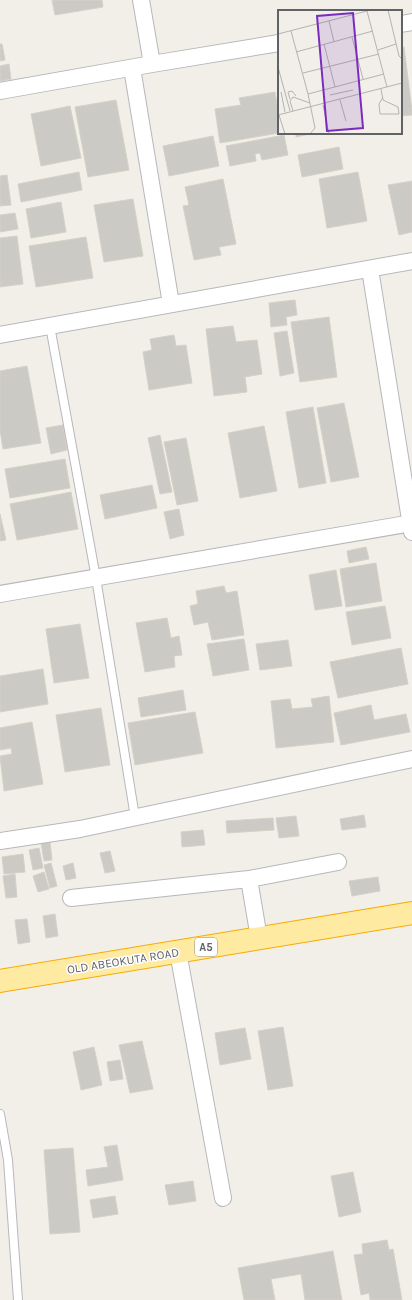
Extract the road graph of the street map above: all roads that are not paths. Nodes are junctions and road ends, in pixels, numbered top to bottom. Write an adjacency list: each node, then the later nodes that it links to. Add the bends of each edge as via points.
1 (141, 0): 5 (street)
2 (412, 22): 3 (street)
3 (402, 24)
4 (278, 43): 5 (street)
5 (152, 64): 6 (street)
6 (132, 68): 7 (street); 10 (street)
7 (0, 91)
8 (412, 261): 9 (street)
9 (370, 269): 10 (street); 13 (street)
10 (171, 304): 11 (street)
11 (50, 326): 12 (street); 14 (lane)
12 (0, 335)
13 (411, 526): 14 (street)
14 (96, 578): 15 (street); 17 (lane)
15 (0, 594)
16 (412, 759): 17 (street)
17 (135, 817): 18 (street, via 80,829)
18 (0, 841)
19 (338, 862): 20 (street)
20 (249, 879): 21 (street); 23 (street)
21 (71, 898)
22 (412, 913): 23 (highway, OLD ABEOKUTA ROAD / A5)
23 (259, 938): 24 (highway, OLD ABEOKUTA ROAD / A5)
24 (178, 952): 25 (highway, OLD ABEOKUTA ROAD / A5); 27 (street)
25 (0, 982)
26 (0, 1114): 28 (lane, via 8,1160)
27 (223, 1198)
28 (18, 1300)

